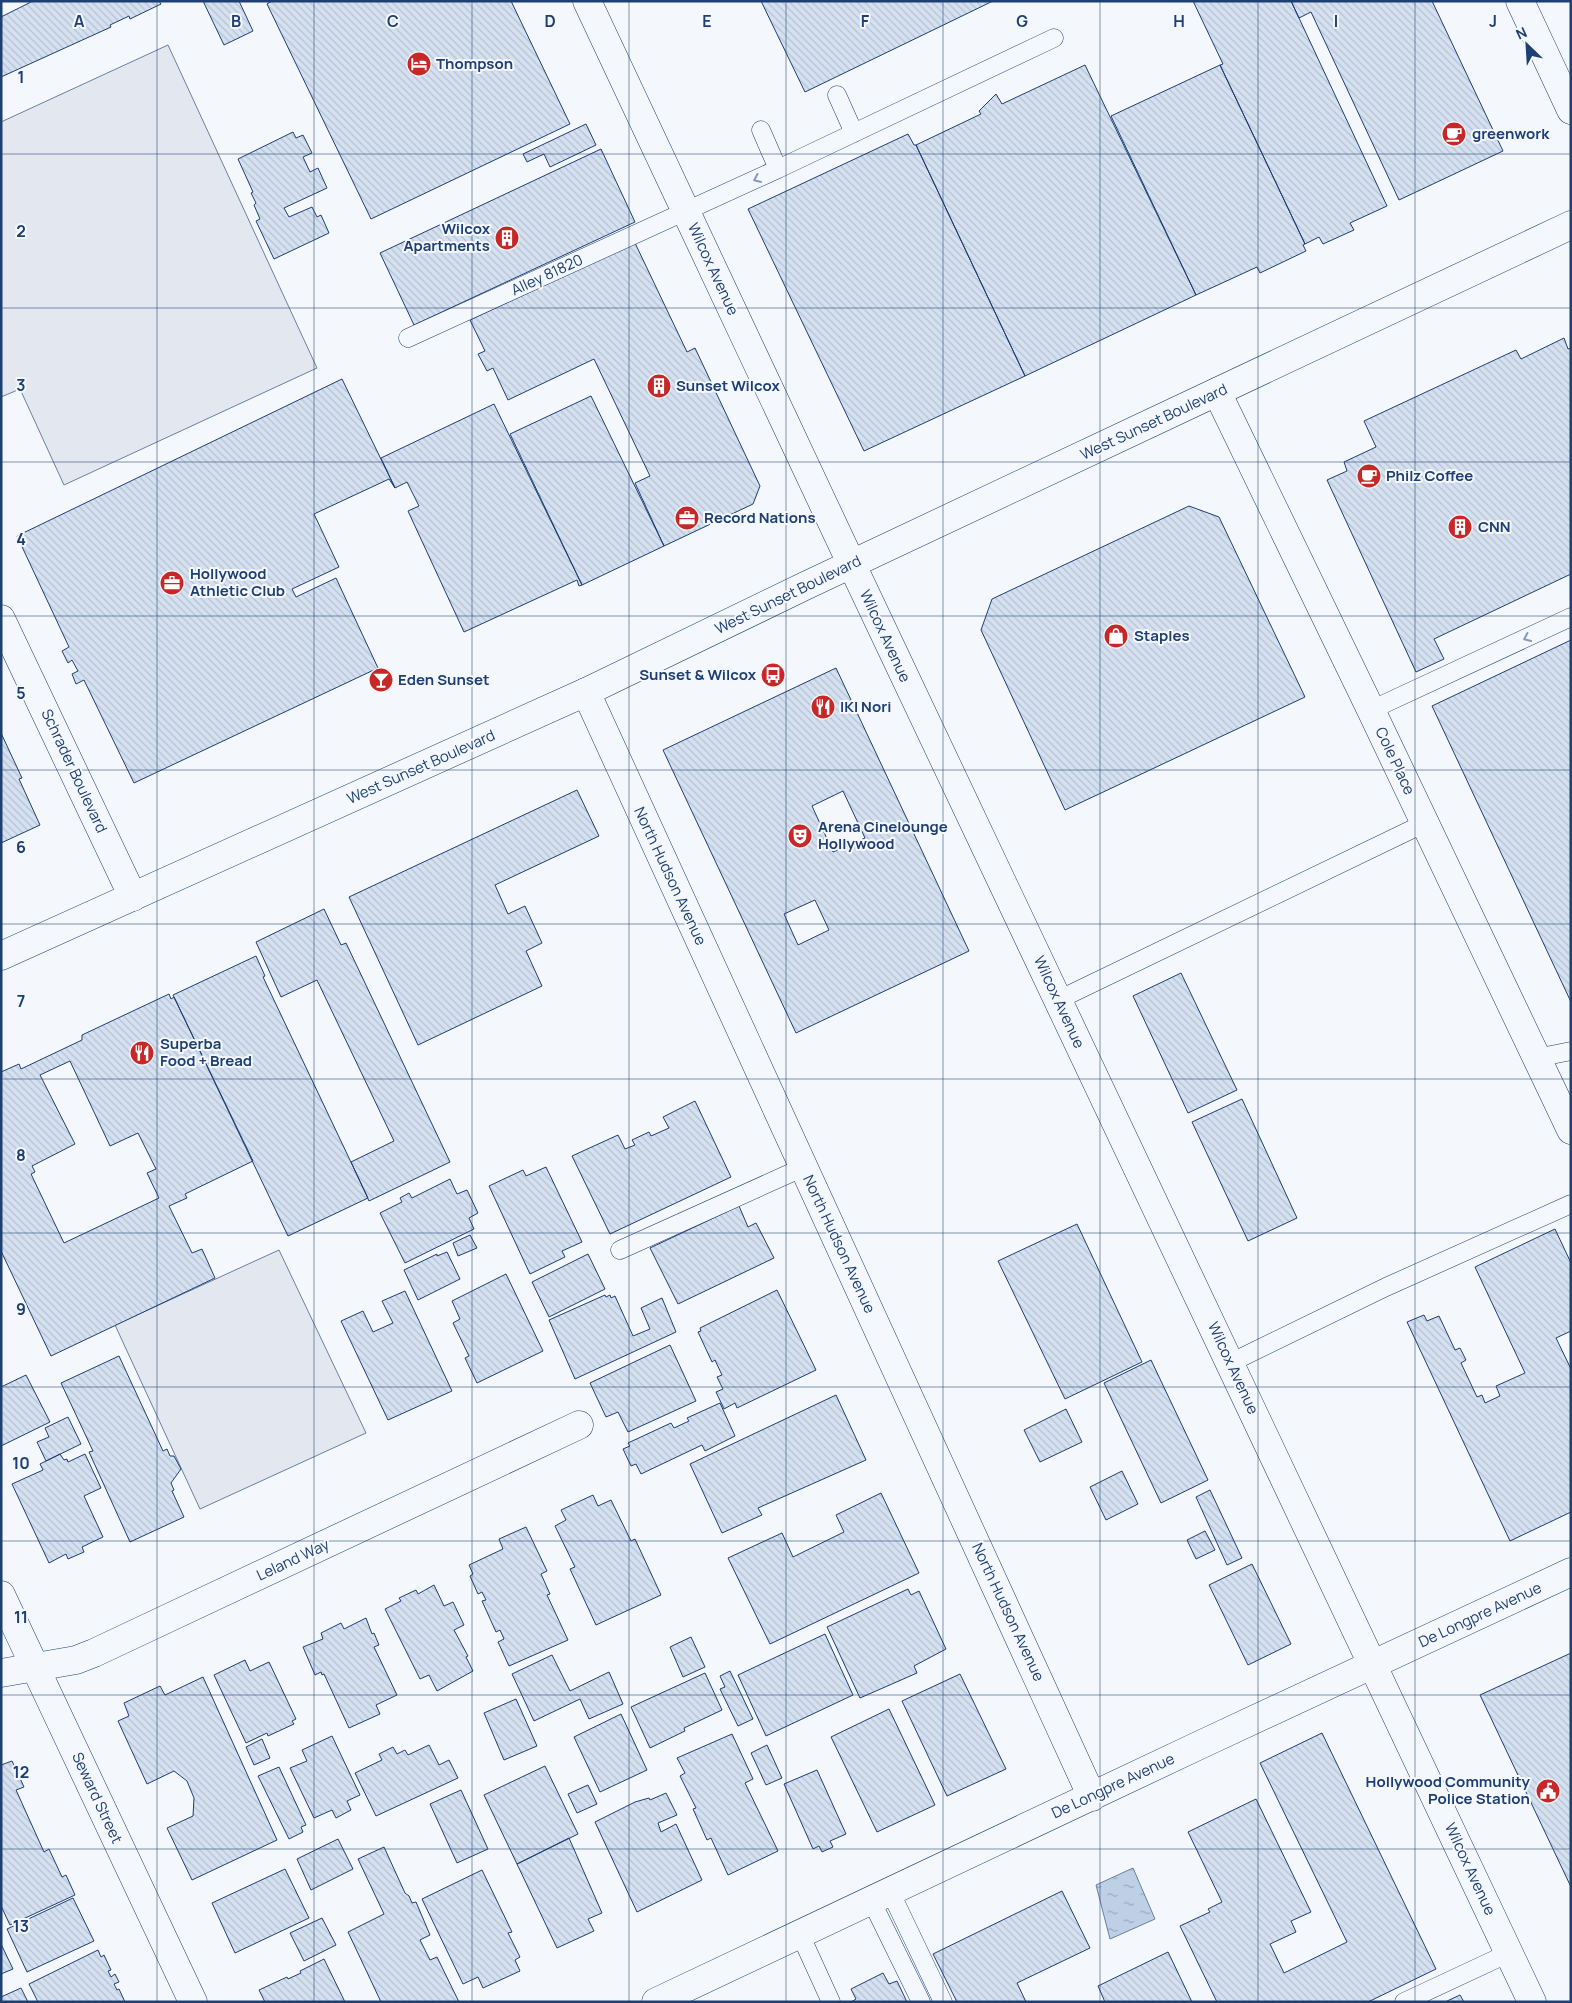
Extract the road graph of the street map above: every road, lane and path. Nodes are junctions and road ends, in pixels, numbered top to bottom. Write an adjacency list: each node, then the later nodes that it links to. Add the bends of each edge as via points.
1 (587, 1): 9 (street, Wilcox Avenue)
2 (1520, 1): 5 (street)
3 (1054, 38): 7 (lane, Alley 81820)
4 (837, 95): 7 (lane)
5 (1571, 110)
6 (761, 130): 8 (lane)
7 (854, 133): 8 (lane, Alley 81820)
8 (778, 170): 9 (lane, Alley 81820, one-way to 9)
9 (686, 211): 11 (lane, Alley 81820); 13 (street, Wilcox Avenue)
10 (1571, 224): 12 (street, West Sunset Boulevard)
11 (408, 338)
12 (1217, 392): 13 (street, West Sunset Boulevard); 17 (street, Cole Place)
13 (852, 565): 16 (street, West Sunset Boulevard); 21 (street, Wilcox Avenue)
14 (1571, 617): 17 (lane, one-way to 17)
15 (1, 619): 19 (street, Schrader Boulevard)
16 (586, 692): 19 (street, West Sunset Boulevard); 25 (street, North Hudson Avenue)
17 (1371, 710): 18 (street, Cole Place)
18 (1425, 824): 21 (lane); 23 (street, Cole Place)
19 (133, 897): 20 (street, West Sunset Boulevard)
20 (1, 956)
21 (1058, 1000): 28 (street, Wilcox Avenue)
22 (1571, 1051): 23 (lane)
23 (1536, 1058): 24 (street, Cole Place)
24 (1571, 1130)
25 (804, 1167): 27 (lane); 35 (street, North Hudson Avenue)
26 (1571, 1204): 28 (lane, via 1386,1287)
27 (620, 1250)
28 (1230, 1363): 32 (street, Wilcox Avenue)
29 (578, 1425): 33 (street, Leland Way, via 94,1653 76,1660)
30 (1571, 1572): 32 (street, De Longpre Avenue)
31 (1, 1595): 33 (street, Seward Street)
32 (1374, 1665): 35 (street, De Longpre Avenue); 38 (street, Wilcox Avenue)
33 (35, 1666): 34 (street, Leland Way); 39 (street, Seward Street)
34 (1, 1673)
35 (1092, 1796): 36 (street, De Longpre Avenue)
36 (881, 1896): 37 (street, De Longpre Avenue); 42 (lane); 43 (lane)
37 (800, 1934): 40 (street, De Longpre Avenue); 41 (lane)
38 (1509, 1953): 44 (lane); 45 (street, Wilcox Avenue)
39 (193, 2002)
40 (656, 2002)
41 (832, 2002)
42 (921, 2002)
43 (943, 2002)
44 (1404, 2002)
45 (1532, 2002)

